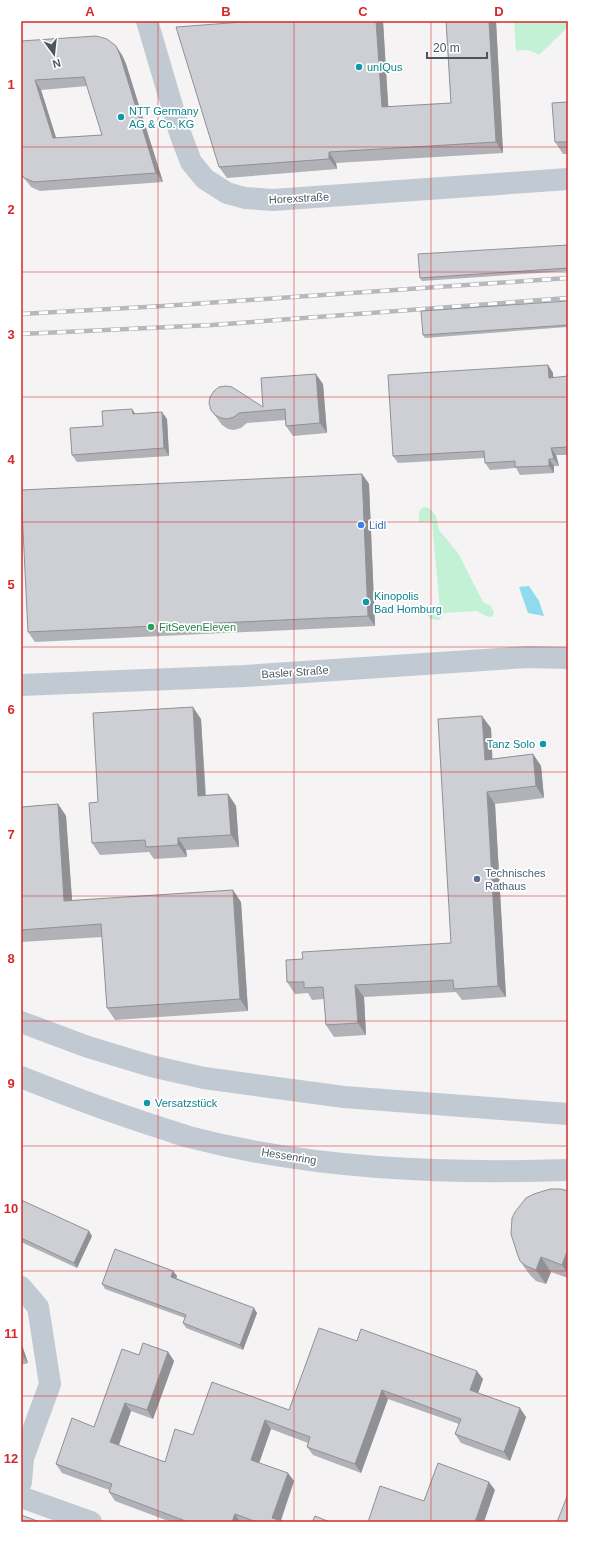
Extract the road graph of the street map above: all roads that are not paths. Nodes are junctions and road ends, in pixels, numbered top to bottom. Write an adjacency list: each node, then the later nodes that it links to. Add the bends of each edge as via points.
1 (147, 21): 2 (street, Horexstraße, via 191,162 205,179 227,193 245,198 273,200)
2 (568, 179)
3 (568, 658): 4 (street, Basler Straße, via 528,657 245,676)
4 (21, 685)
5 (24, 1029): 7 (street, via 151,1066 204,1078 344,1097)
6 (21, 1077): 8 (street, Hessenring, via 189,1137 254,1151 348,1164 426,1170)
7 (568, 1114)
8 (568, 1170)
9 (21, 1287): 10 (street, via 38,1307 50,1384 23,1458)
10 (21, 1482)
11 (21, 1497): 12 (street)
12 (91, 1522)

